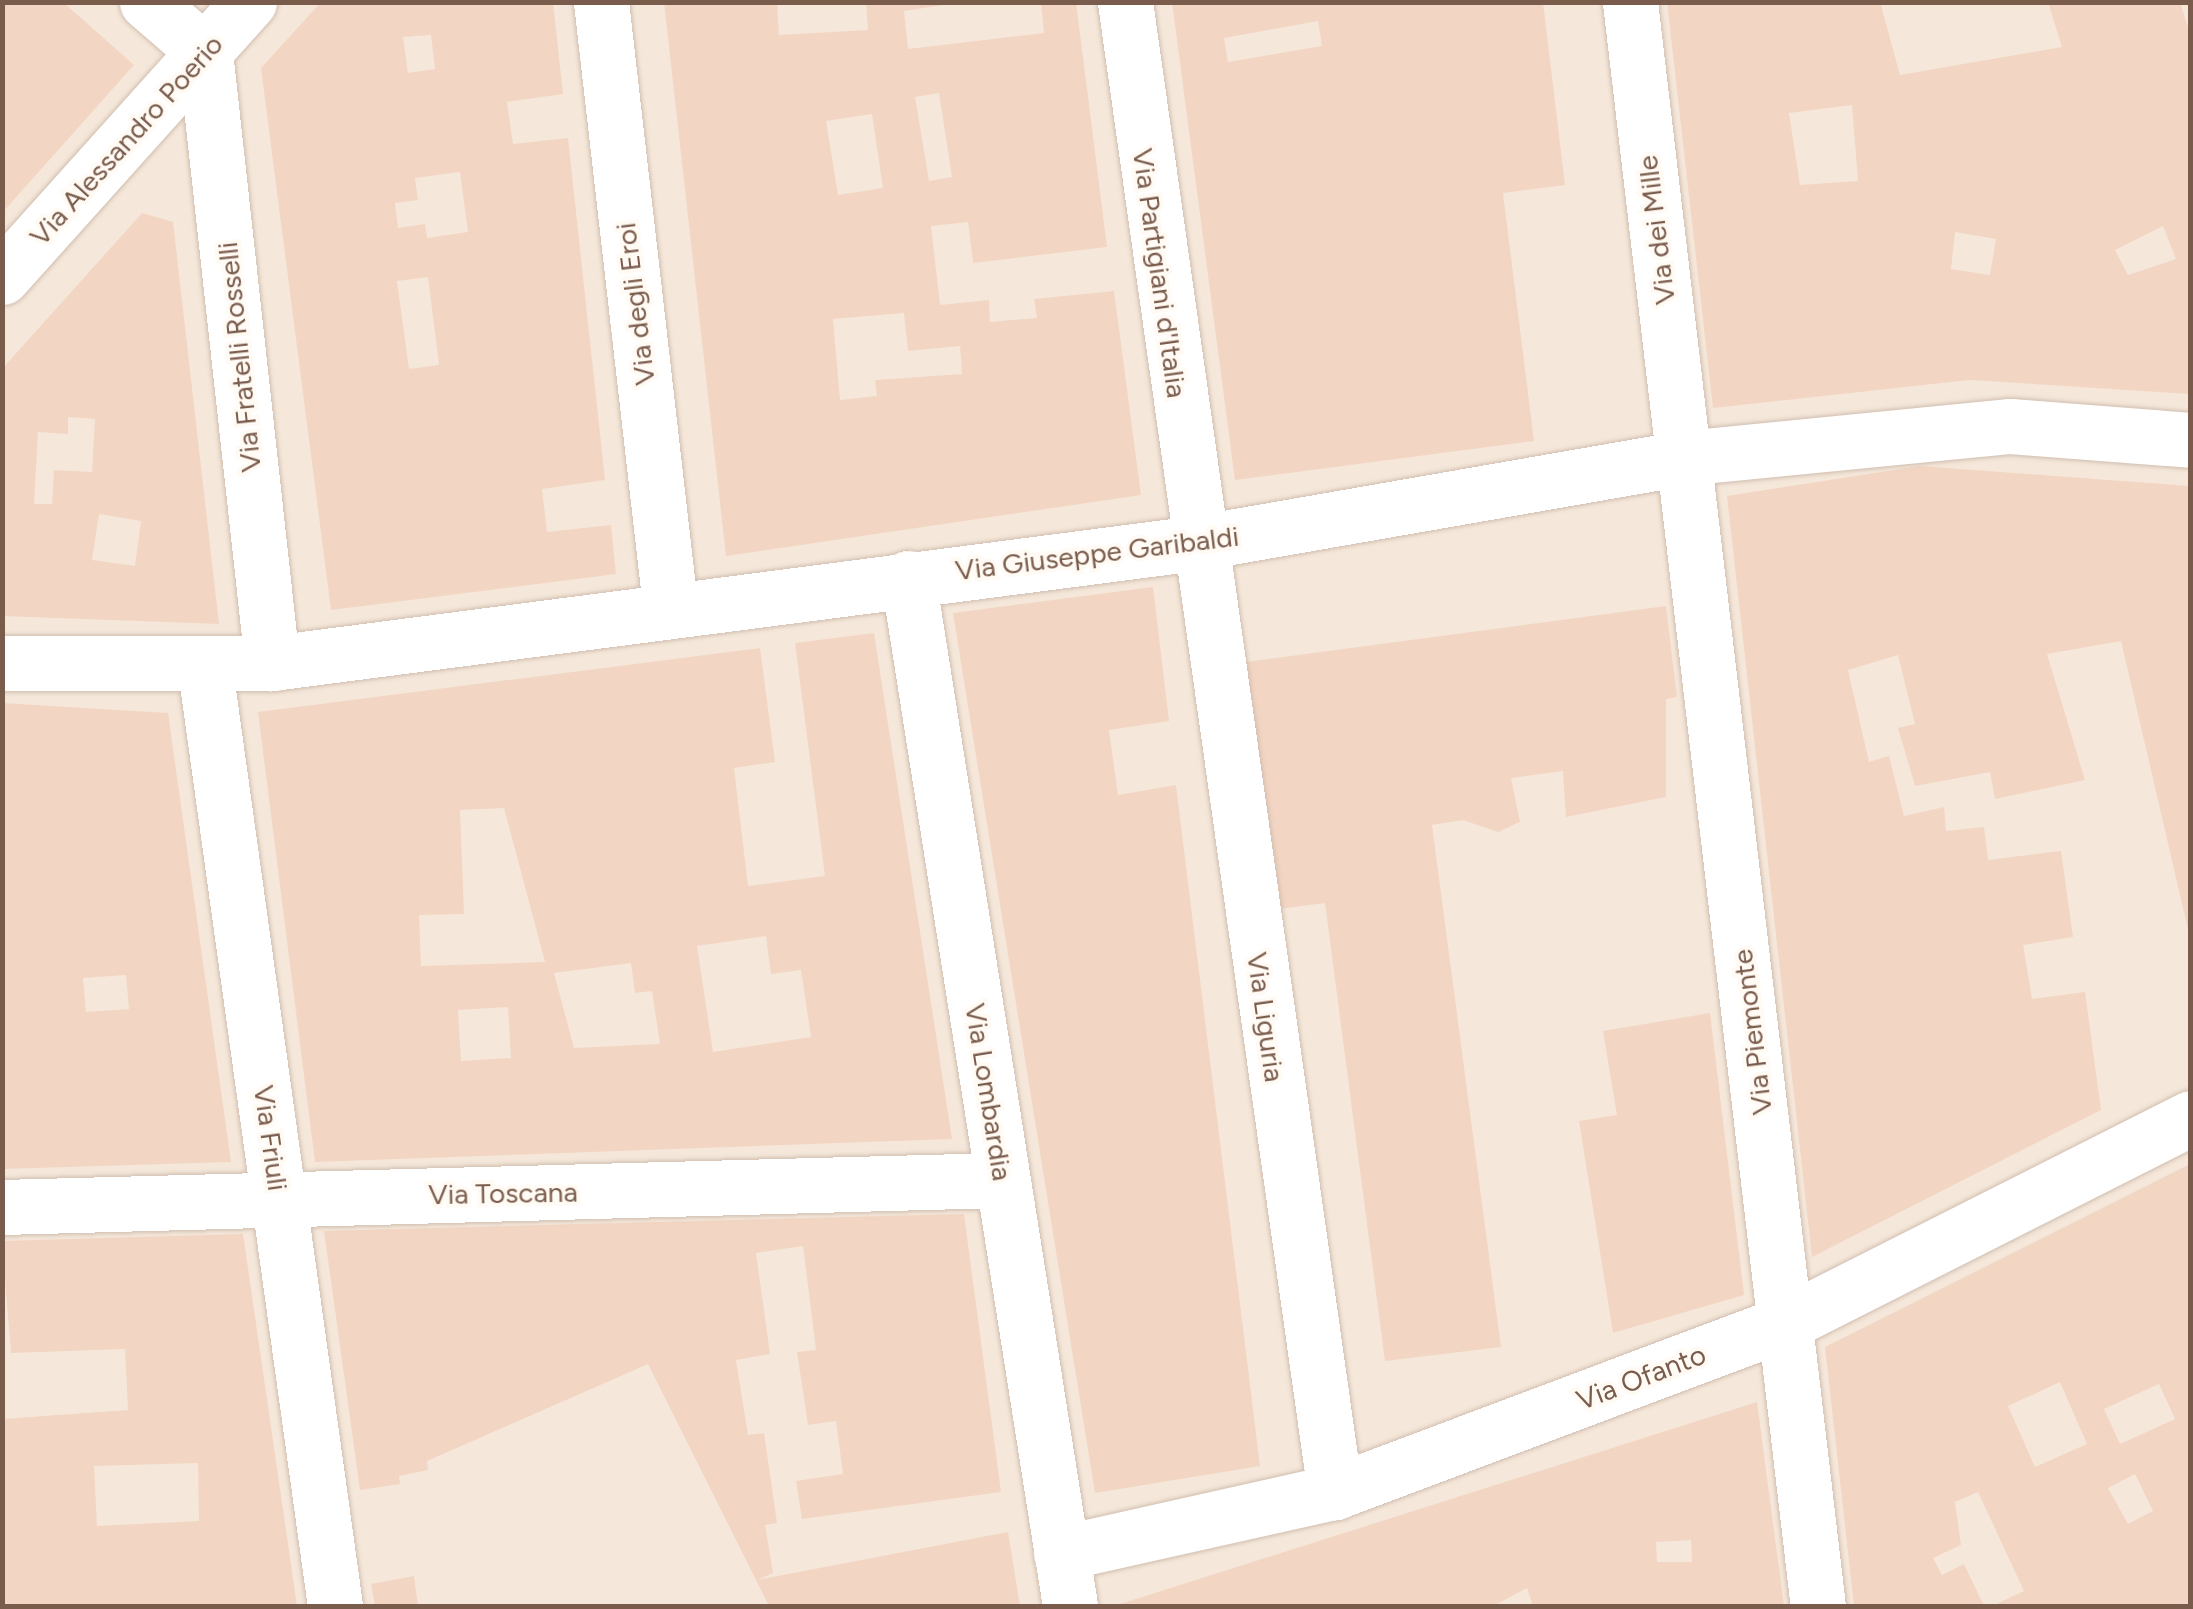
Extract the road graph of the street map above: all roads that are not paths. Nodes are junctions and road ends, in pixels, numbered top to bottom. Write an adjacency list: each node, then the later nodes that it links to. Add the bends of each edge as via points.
1 (147, 2): 6 (street)
2 (249, 2): 6 (street, Via Alessandro Poerio)
3 (601, 2): 12 (street, Via degli Eroi)
4 (1124, 2): 10 (street, Via Partigiani d'Italia)
5 (1630, 2): 9 (street, Via dei Mille)
6 (205, 52): 7 (street, Via Alessandro Poerio); 14 (street, Via Fratelli Rosselli)
7 (2, 276)
8 (2190, 440): 9 (street, Via Giuseppe Garibaldi, via 2010,426)
9 (1682, 458): 10 (street, Via Giuseppe Garibaldi); 20 (street, Via Piemonte)
10 (1196, 543): 11 (street, Via Giuseppe Garibaldi); 21 (street, Via Liguria)
11 (908, 578): 12 (street, Via Giuseppe Garibaldi); 17 (street, Via Lombardia)
12 (670, 606): 14 (street, Via Giuseppe Garibaldi)
13 (2, 663): 15 (street, Via Giuseppe Garibaldi)
14 (272, 663): 15 (street, Via Giuseppe Garibaldi)
15 (205, 669): 18 (street, Via Friuli)
16 (2190, 1118): 20 (street, Via Ofanto)
17 (1002, 1180): 18 (street, Via Toscana); 22 (street, Via Lombardia)
18 (279, 1199): 19 (street, Via Toscana); 23 (street, Via Friuli)
19 (2, 1207)
20 (1786, 1322): 21 (street, Via Ofanto); 25 (street, Via Piemonte)
21 (1336, 1492): 22 (street, Via Ofanto)
22 (1061, 1553): 24 (street, Via Lombardia)
23 (335, 1606)
24 (1070, 1606)
25 (1818, 1606)

